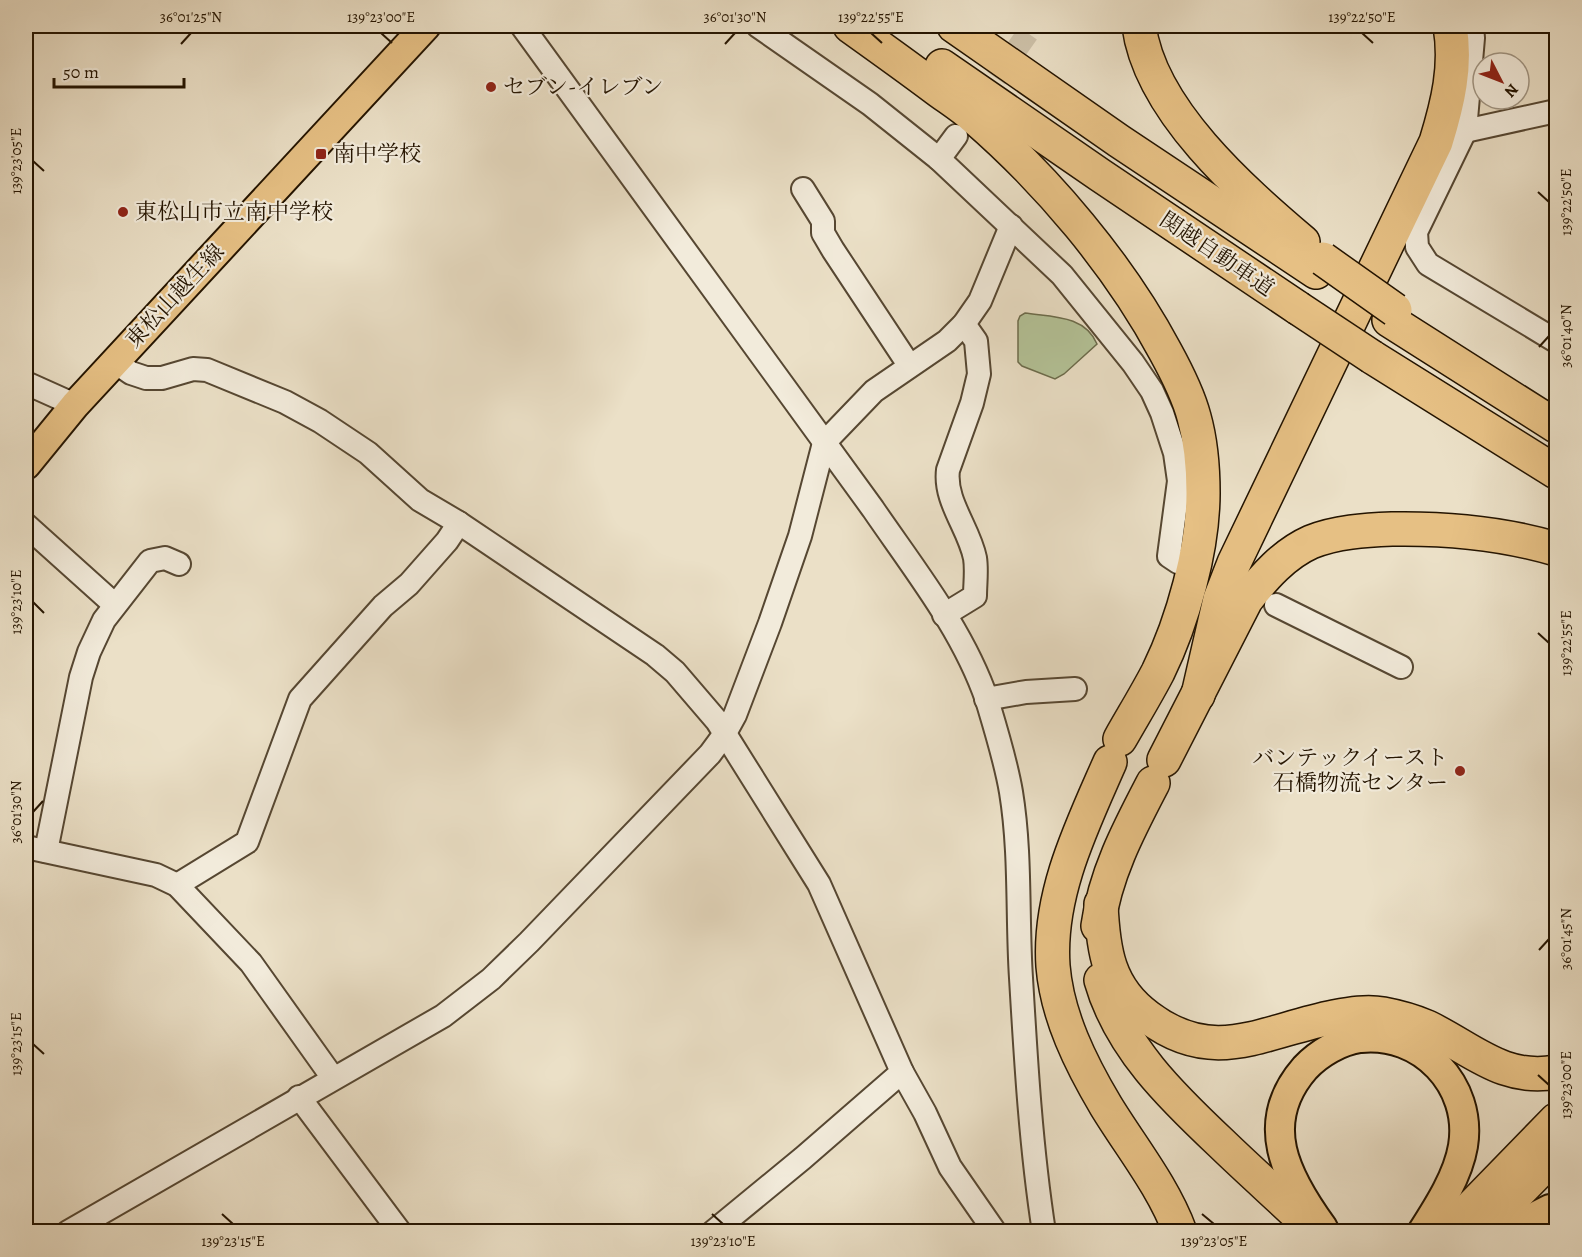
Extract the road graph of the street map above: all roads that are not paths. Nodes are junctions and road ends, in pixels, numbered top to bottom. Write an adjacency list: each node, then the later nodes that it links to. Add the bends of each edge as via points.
1 (426, 26): 20 (main road, 東松山越生線)
2 (522, 26): 26 (street)
3 (758, 26): 13 (street, via 870,104)
4 (850, 26): 38 (highway, via 974,116 1028,168 1114,271 1152,326 1177,373 1194,415 1202,454 1203,495 1190,582)
5 (884, 26): 28 (highway, 関越自動車道, bridge, via 1298,308)
6 (954, 26): 16 (highway, 関越自動車道, via 1119,141)
7 (1139, 26): 16 (highway, via 1150,66 1197,140)
8 (1429, 26): 38 (highway, via 1433,52 1430,89 1406,164)
9 (1468, 26): 11 (street, via 1473,38); 40 (highway, via 1452,39 1452,74 1436,142 1234,563 1220,598)
10 (1557, 111): 11 (street)
11 (1465, 131): 19 (street, via 1416,232 1417,247 1428,264)
12 (956, 136): 13 (street)
13 (939, 159): 15 (street)
14 (803, 189): 21 (street, via 824,221 823,233 833,250)
15 (1011, 226): 18 (street, via 980,301); 32 (street, via 1062,275 1152,391 1170,434 1179,481 1169,556)
16 (1319, 266): 17 (highway, 関越自動車道)
17 (1392, 315): 24 (highway); 25 (highway, 関越自動車道)
18 (964, 324): 21 (street, via 947,341); 36 (street, via 976,341 979,374 947,479 975,559 975,596)
19 (1557, 341)
20 (115, 362): 23 (main road, 東松山越生線); 29 (street, via 146,378 207,370 285,402 368,453 420,500)
21 (909, 365): 26 (street, via 874,391)
22 (26, 383): 23 (street)
23 (75, 405): 27 (main road, 東松山越生線)
24 (1557, 415)
25 (1557, 426)
26 (824, 443): 36 (street); 42 (street, via 800,536 735,715)
27 (26, 465)
28 (1557, 472)
29 (459, 523): 42 (street, via 655,655 717,721); 45 (street, via 410,584 384,606 300,699 247,842)
30 (26, 525): 34 (street)
31 (1557, 549): 40 (highway, via 1520,538 1418,528 1336,534 1310,543 1284,558 1246,600)
32 (1178, 562)
33 (179, 564): 34 (street, via 165,558 150,561)
34 (115, 604): 43 (street, via 89,652)
35 (1276, 604): 37 (street)
36 (944, 615): 41 (street, via 968,656)
37 (1401, 666)
38 (1158, 670): 44 (highway, via 1115,751)
39 (1075, 689): 41 (street)
40 (1198, 694): 46 (highway, via 1123,842)
41 (986, 699): 58 (street, via 1011,791 1036,1182)
42 (724, 735): 47 (street, via 824,892); 49 (street, via 650,817 491,979 443,1016)
43 (36, 849): 45 (street, via 156,875)
44 (1072, 853): 59 (highway, via 1060,890 1054,930 1053,967 1059,1003 1088,1074 1158,1186); 60 (highway, via 1067,909 1070,945 1092,1018 1112,1052 1158,1109)
45 (177, 885): 49 (street, via 251,963)
46 (1101, 904): 48 (highway, via 1102,932 1113,978 1143,1013 1163,1029 1189,1040 1217,1044 1324,1019 1380,1013 1428,1028 1500,1068 1524,1073); 61 (highway, via 1096,944 1100,974 1107,1002 1124,1033 1169,1092)
47 (902, 1072): 54 (street, via 950,1167); 57 (street)
48 (1557, 1072)
49 (333, 1078): 50 (street)
50 (299, 1097): 55 (street); 56 (street)
51 (1557, 1120): 64 (highway)
52 (1557, 1154): 65 (highway)
53 (1557, 1208): 66 (main road)
54 (991, 1230)
55 (68, 1232)
56 (400, 1232)
57 (714, 1232)
58 (1044, 1232)
59 (1180, 1232)
60 (1287, 1232)
61 (1316, 1232)
62 (1326, 1232): 63 (main road, via 1294,1184 1284,1159 1279,1134 1282,1106 1292,1083 1311,1062 1334,1046 1359,1038 1385,1038 1409,1045 1447,1075 1459,1096 1465,1120 1455,1173)
63 (1422, 1232)
64 (1447, 1232)
65 (1479, 1232)
66 (1505, 1232)

